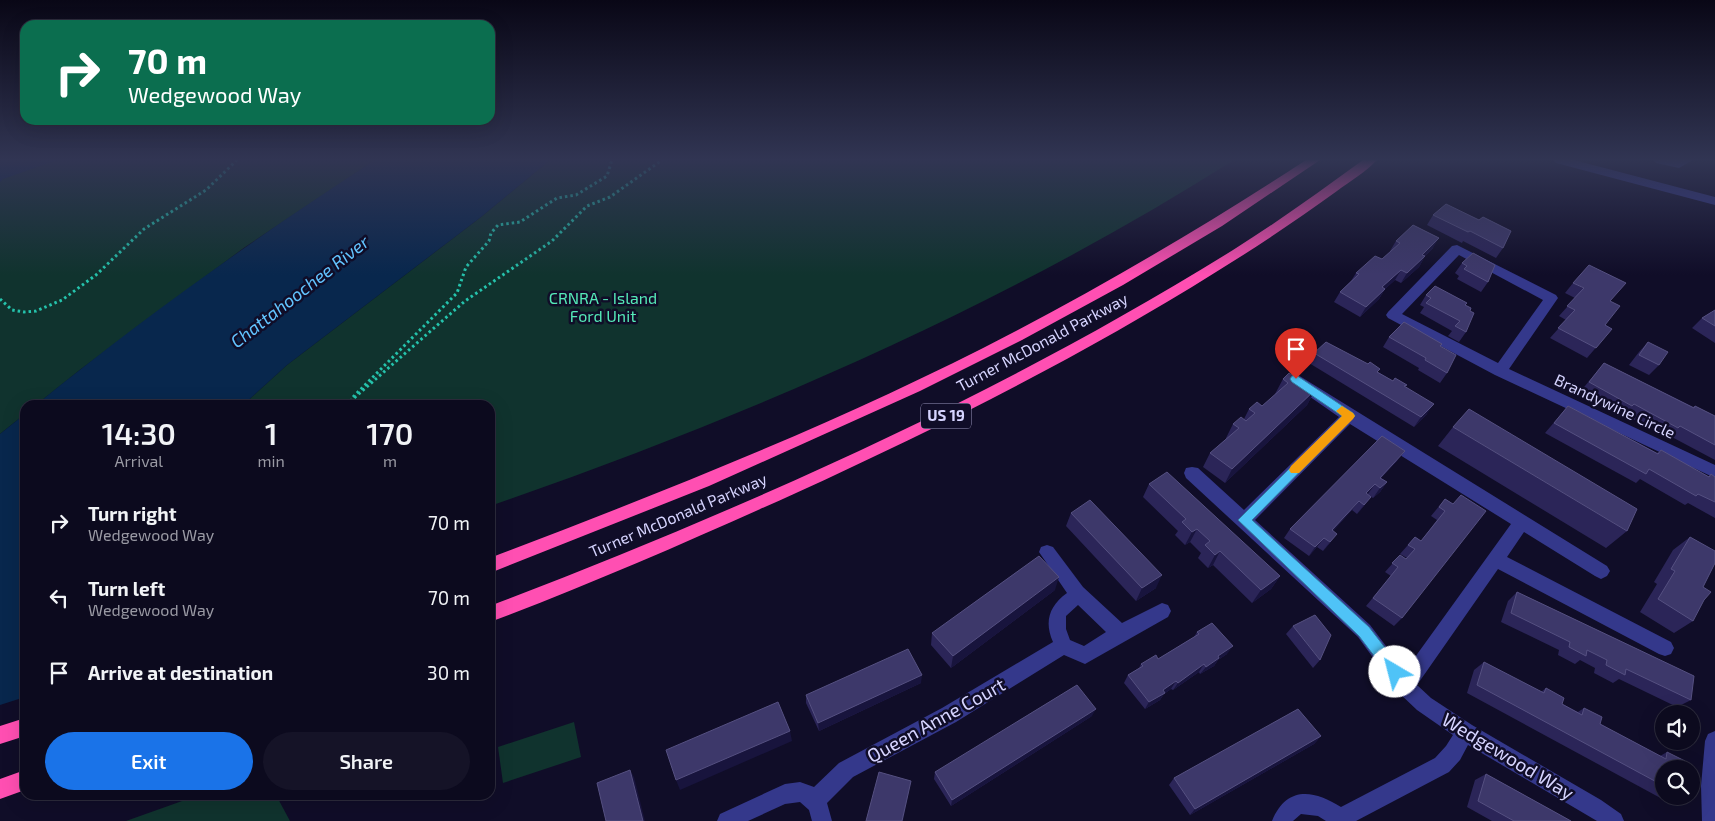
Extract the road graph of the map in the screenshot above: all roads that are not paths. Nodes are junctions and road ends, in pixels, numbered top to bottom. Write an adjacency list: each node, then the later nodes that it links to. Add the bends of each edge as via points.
1 (1256, 198): 12 (highway, Turner McDonald Parkway / US 19, via 1145,267 945,372 741,466)
2 (1317, 198): 15 (highway, Turner McDonald Parkway / US 19, via 1213,268 1093,339 1005,386 772,497)
3 (1500, 371): 3 (street, Brandywine Circle, via 1551,298 1457,249 1393,315); 6 (street, Brandywine Circle)
4 (1296, 379): 5 (street)
5 (1349, 416): 8 (street); 9 (street)
6 (1715, 472)
7 (1192, 473): 8 (street, Wedgewood Way)
8 (1244, 520): 20 (street, Wedgewood Way, via 1364,631)
9 (1522, 522): 11 (street); 13 (street)
10 (1047, 552): 14 (street)
11 (1495, 559): 19 (street); 20 (street)
12 (495, 564)
13 (1601, 571)
14 (1079, 594): 17 (street); 18 (street, via 1056,616)
15 (495, 612)
16 (1162, 612): 17 (street)
17 (1120, 633): 18 (street, via 1085,655)
18 (1063, 646): 27 (street, Queen Anne Court, via 949,715 846,770)
19 (1665, 648)
20 (1405, 686): 22 (street, Wedgewood Way, via 1424,704)
21 (20, 729): 23 (highway)
22 (1465, 732): 28 (street, via 1442,765); 32 (street, Wedgewood Way)
23 (0, 735)
24 (1715, 741): 33 (street)
25 (20, 782): 26 (highway)
26 (0, 789)
27 (815, 800): 29 (street, via 800,792 784,794); 30 (street, via 822,812)
28 (1340, 820): 31 (street, via 1314,804 1302,804 1291,808)
29 (727, 821)
30 (822, 821)
31 (1282, 821)
32 (1614, 821)
33 (1712, 821)

